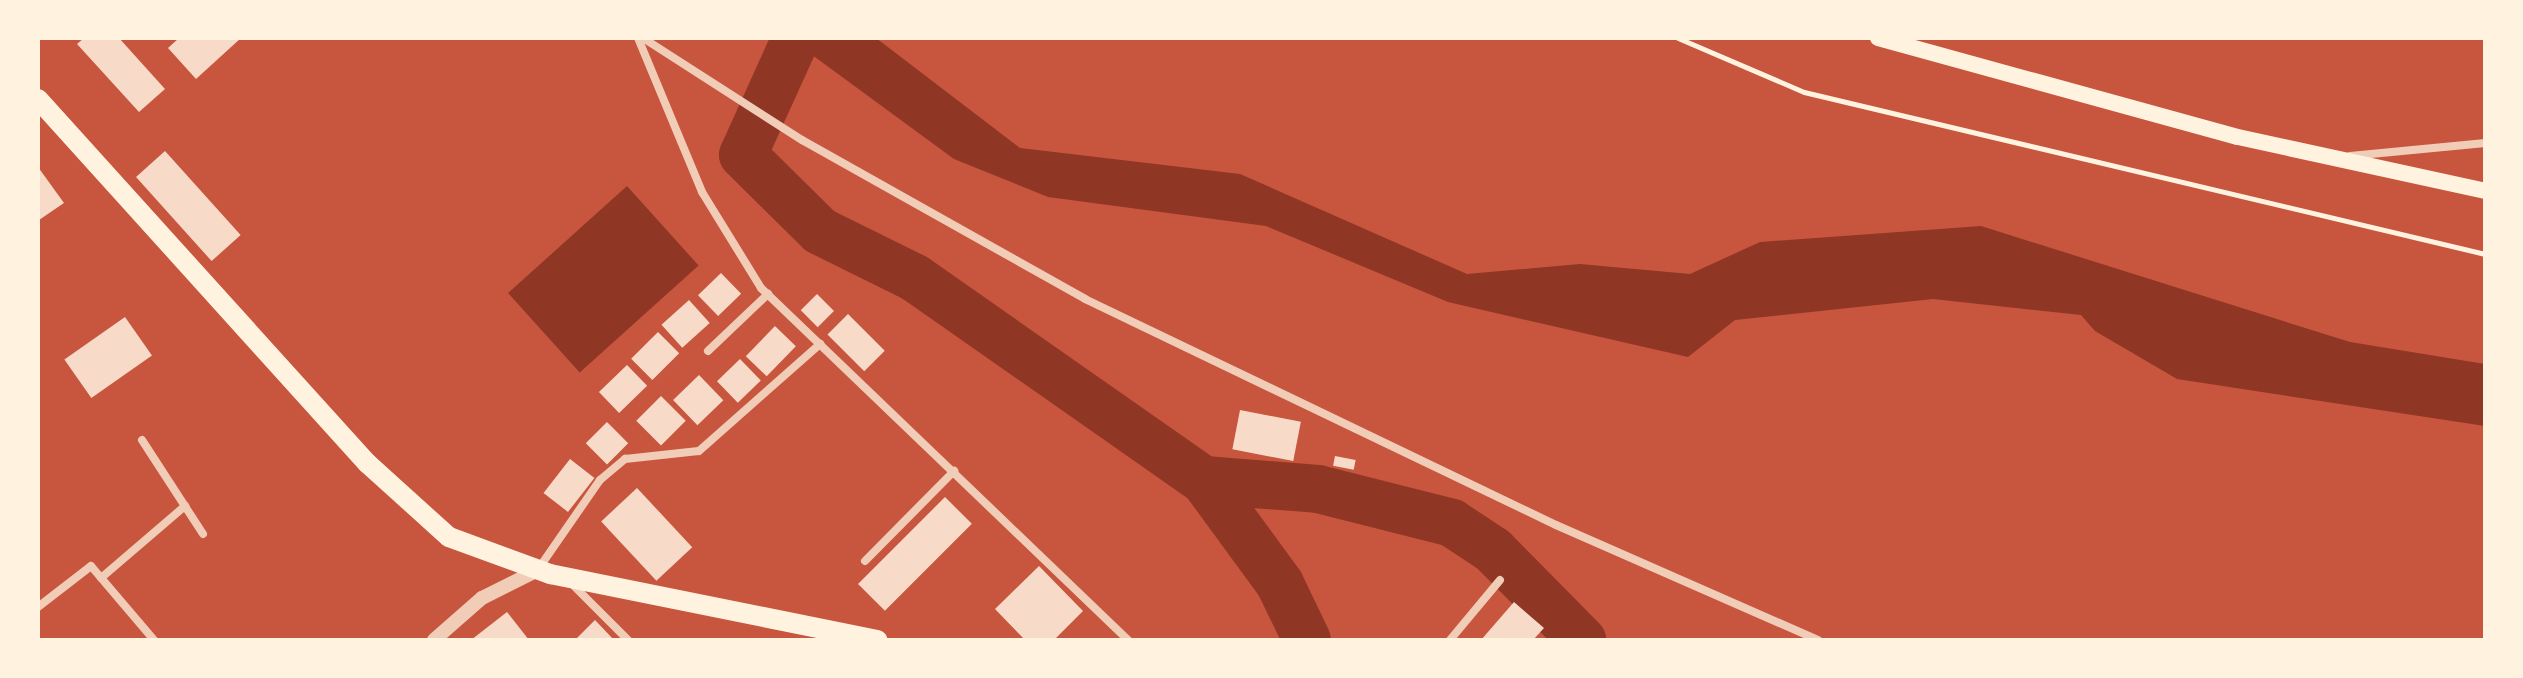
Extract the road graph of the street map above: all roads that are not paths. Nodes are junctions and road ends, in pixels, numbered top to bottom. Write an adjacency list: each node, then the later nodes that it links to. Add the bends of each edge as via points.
1 (641, 38): 7 (street, via 702,192); 20 (street, via 802,140 1085,299)
2 (1890, 40): 5 (main road, via 2238,137)
3 (38, 99): 15 (main road, via 399,495 449,537)
4 (2485, 143): 5 (street)
5 (2341, 157): 6 (main road)
6 (2485, 191)
7 (768, 294): 8 (street); 9 (street)
8 (820, 344): 11 (street); 15 (street, via 699,451 625,459 600,480)
9 (708, 351)
10 (142, 440): 12 (street)
11 (954, 471): 14 (street); 26 (street)
12 (185, 506): 13 (street); 17 (street)
13 (203, 534)
14 (865, 561)
15 (538, 570): 16 (main road); 23 (street, via 482,598)
16 (565, 577): 21 (main road); 24 (street)
17 (101, 578): 19 (street, via 91,566); 22 (street)
18 (1500, 580): 27 (street)
19 (38, 607)
20 (1795, 636): 28 (street)
21 (854, 638): 25 (main road)
22 (154, 640)
23 (434, 640)
24 (628, 640)
25 (877, 640)
26 (1128, 640)
27 (1450, 640)
28 (1818, 640)

